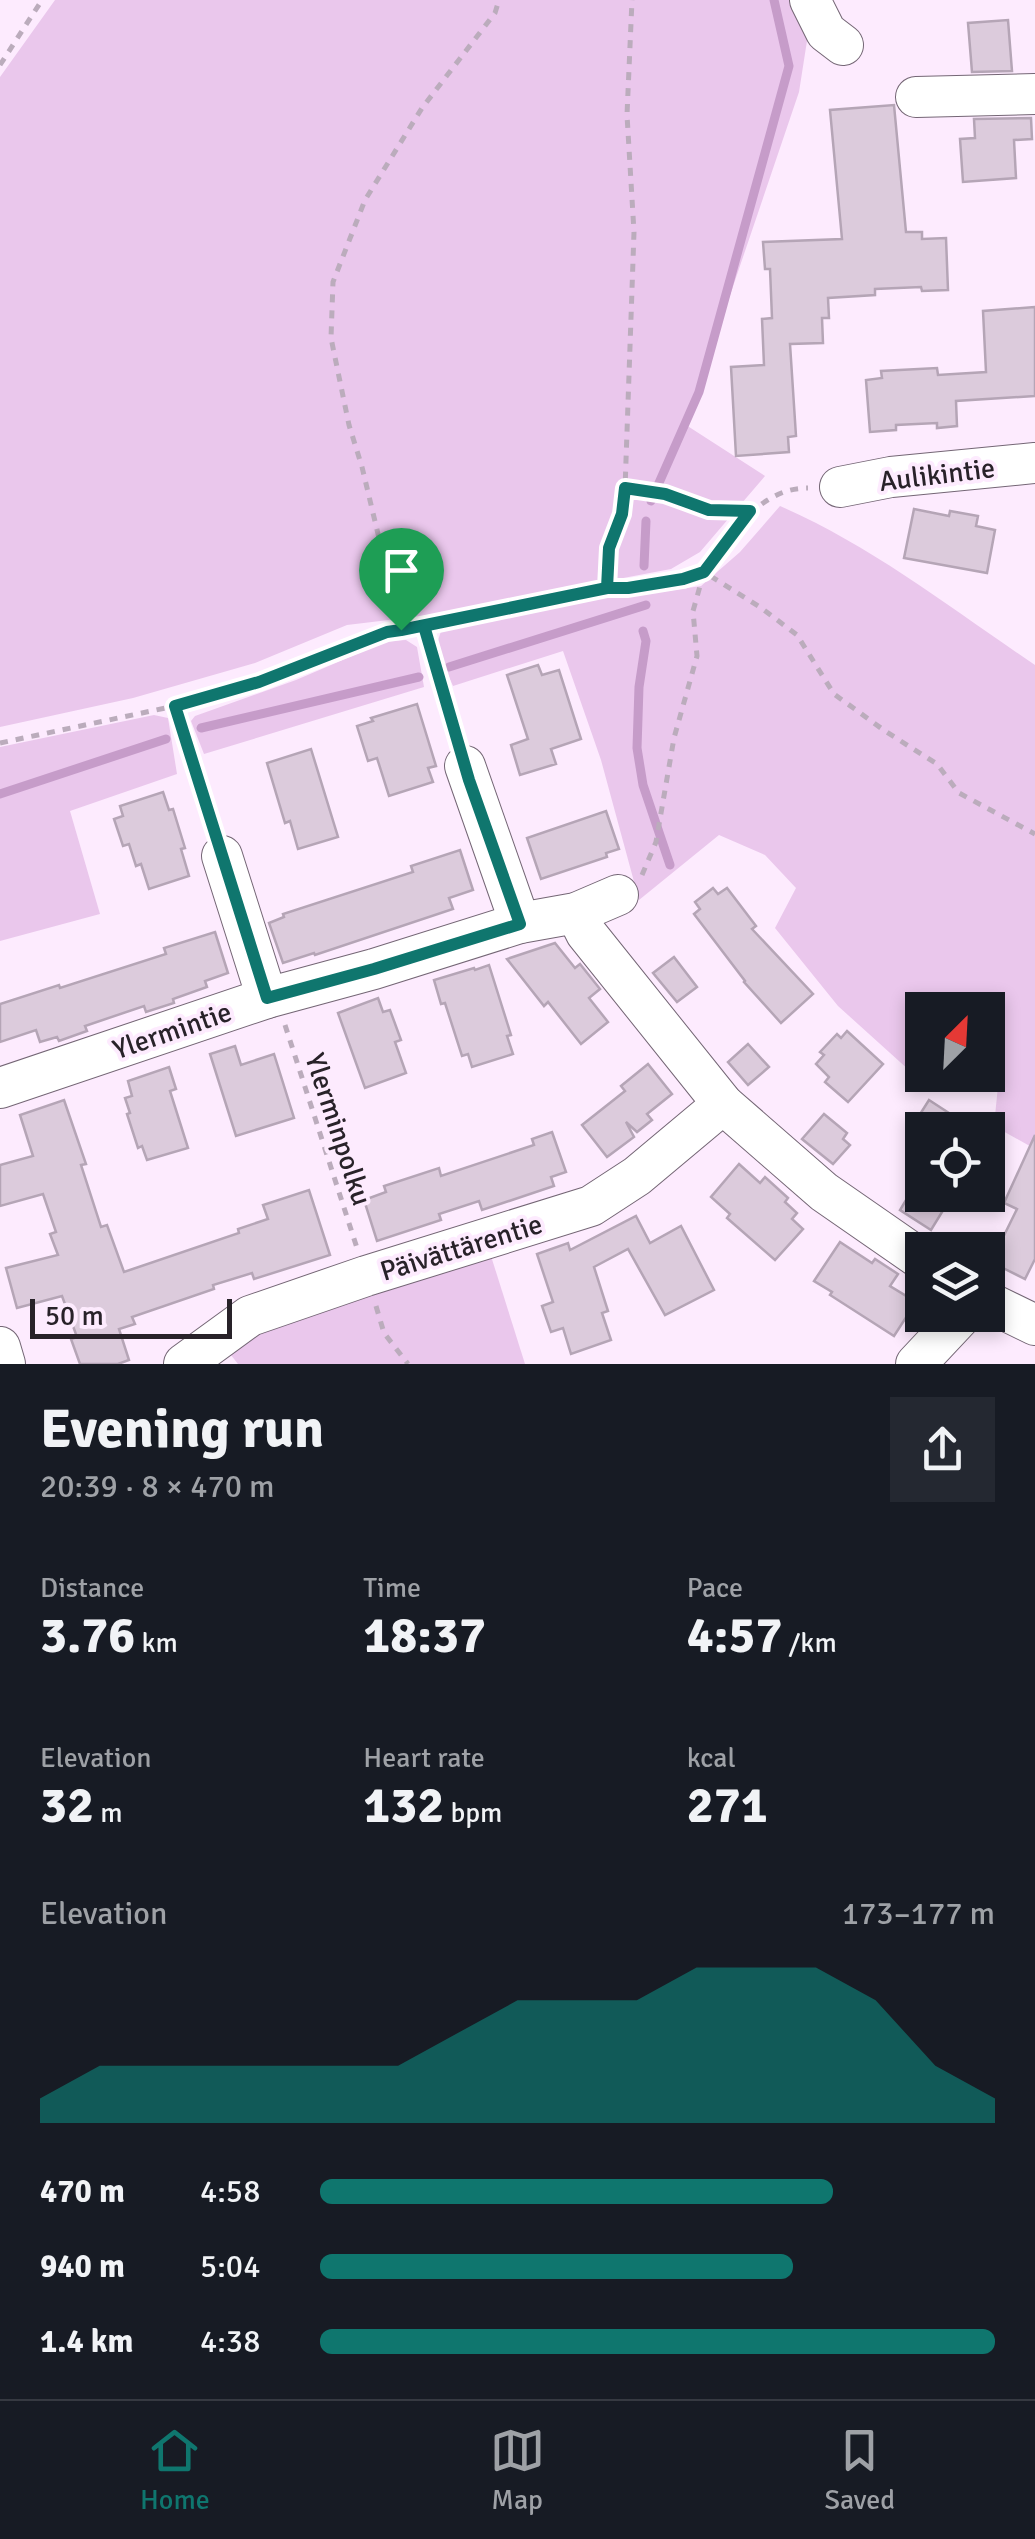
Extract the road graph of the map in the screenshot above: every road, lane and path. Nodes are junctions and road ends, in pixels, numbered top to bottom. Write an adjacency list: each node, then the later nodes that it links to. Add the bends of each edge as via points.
1 (42, 0): 6 (path)
2 (499, 0): 16 (path, via 365,200 332,282 330,338)
3 (632, 0): 11 (path, via 627,115 634,232)
4 (810, 0): 5 (street, via 826,32)
5 (843, 45)
6 (0, 65)
7 (1035, 94): 8 (street)
8 (916, 97)
9 (1035, 463): 10 (street, Aulikintie)
10 (840, 487): 12 (path, via 789,488)
11 (625, 488): 12 (path, via 709,510); 14 (path, via 609,548)
12 (750, 511): 13 (path)
13 (704, 572): 14 (path); 20 (path, via 797,635 834,694 938,764 959,793); 21 (path, via 692,612 698,656 674,738)
14 (607, 588): 15 (path)
15 (424, 626): 16 (path); 19 (path)
16 (401, 630): 17 (path)
17 (175, 706): 18 (path); 22 (path)
18 (0, 743)
19 (465, 766): 25 (street)
20 (1035, 834)
21 (656, 842)
22 (222, 856): 26 (street)
23 (618, 896): 24 (street, Ylermintie)
24 (576, 913): 25 (street, Ylermintie); 28 (street)
25 (520, 924): 26 (street, Ylermintie)
26 (267, 998): 27 (street, Ylermintie); 30 (path, Ylerminpolku, via 281,1014)
27 (0, 1088)
28 (723, 1104): 29 (street, via 824,1192); 30 (street, Päivättärentie, via 591,1206)
29 (905, 1248)
30 (366, 1276): 36 (street, Päivättärentie, via 250,1316); 37 (path, Ylerminpolku, via 384,1333)
31 (1005, 1310): 32 (street)
32 (1035, 1325)
33 (946, 1332): 38 (street)
34 (0, 1348): 35 (street)
35 (5, 1364)
36 (184, 1364)
37 (408, 1364)
38 (916, 1364)

